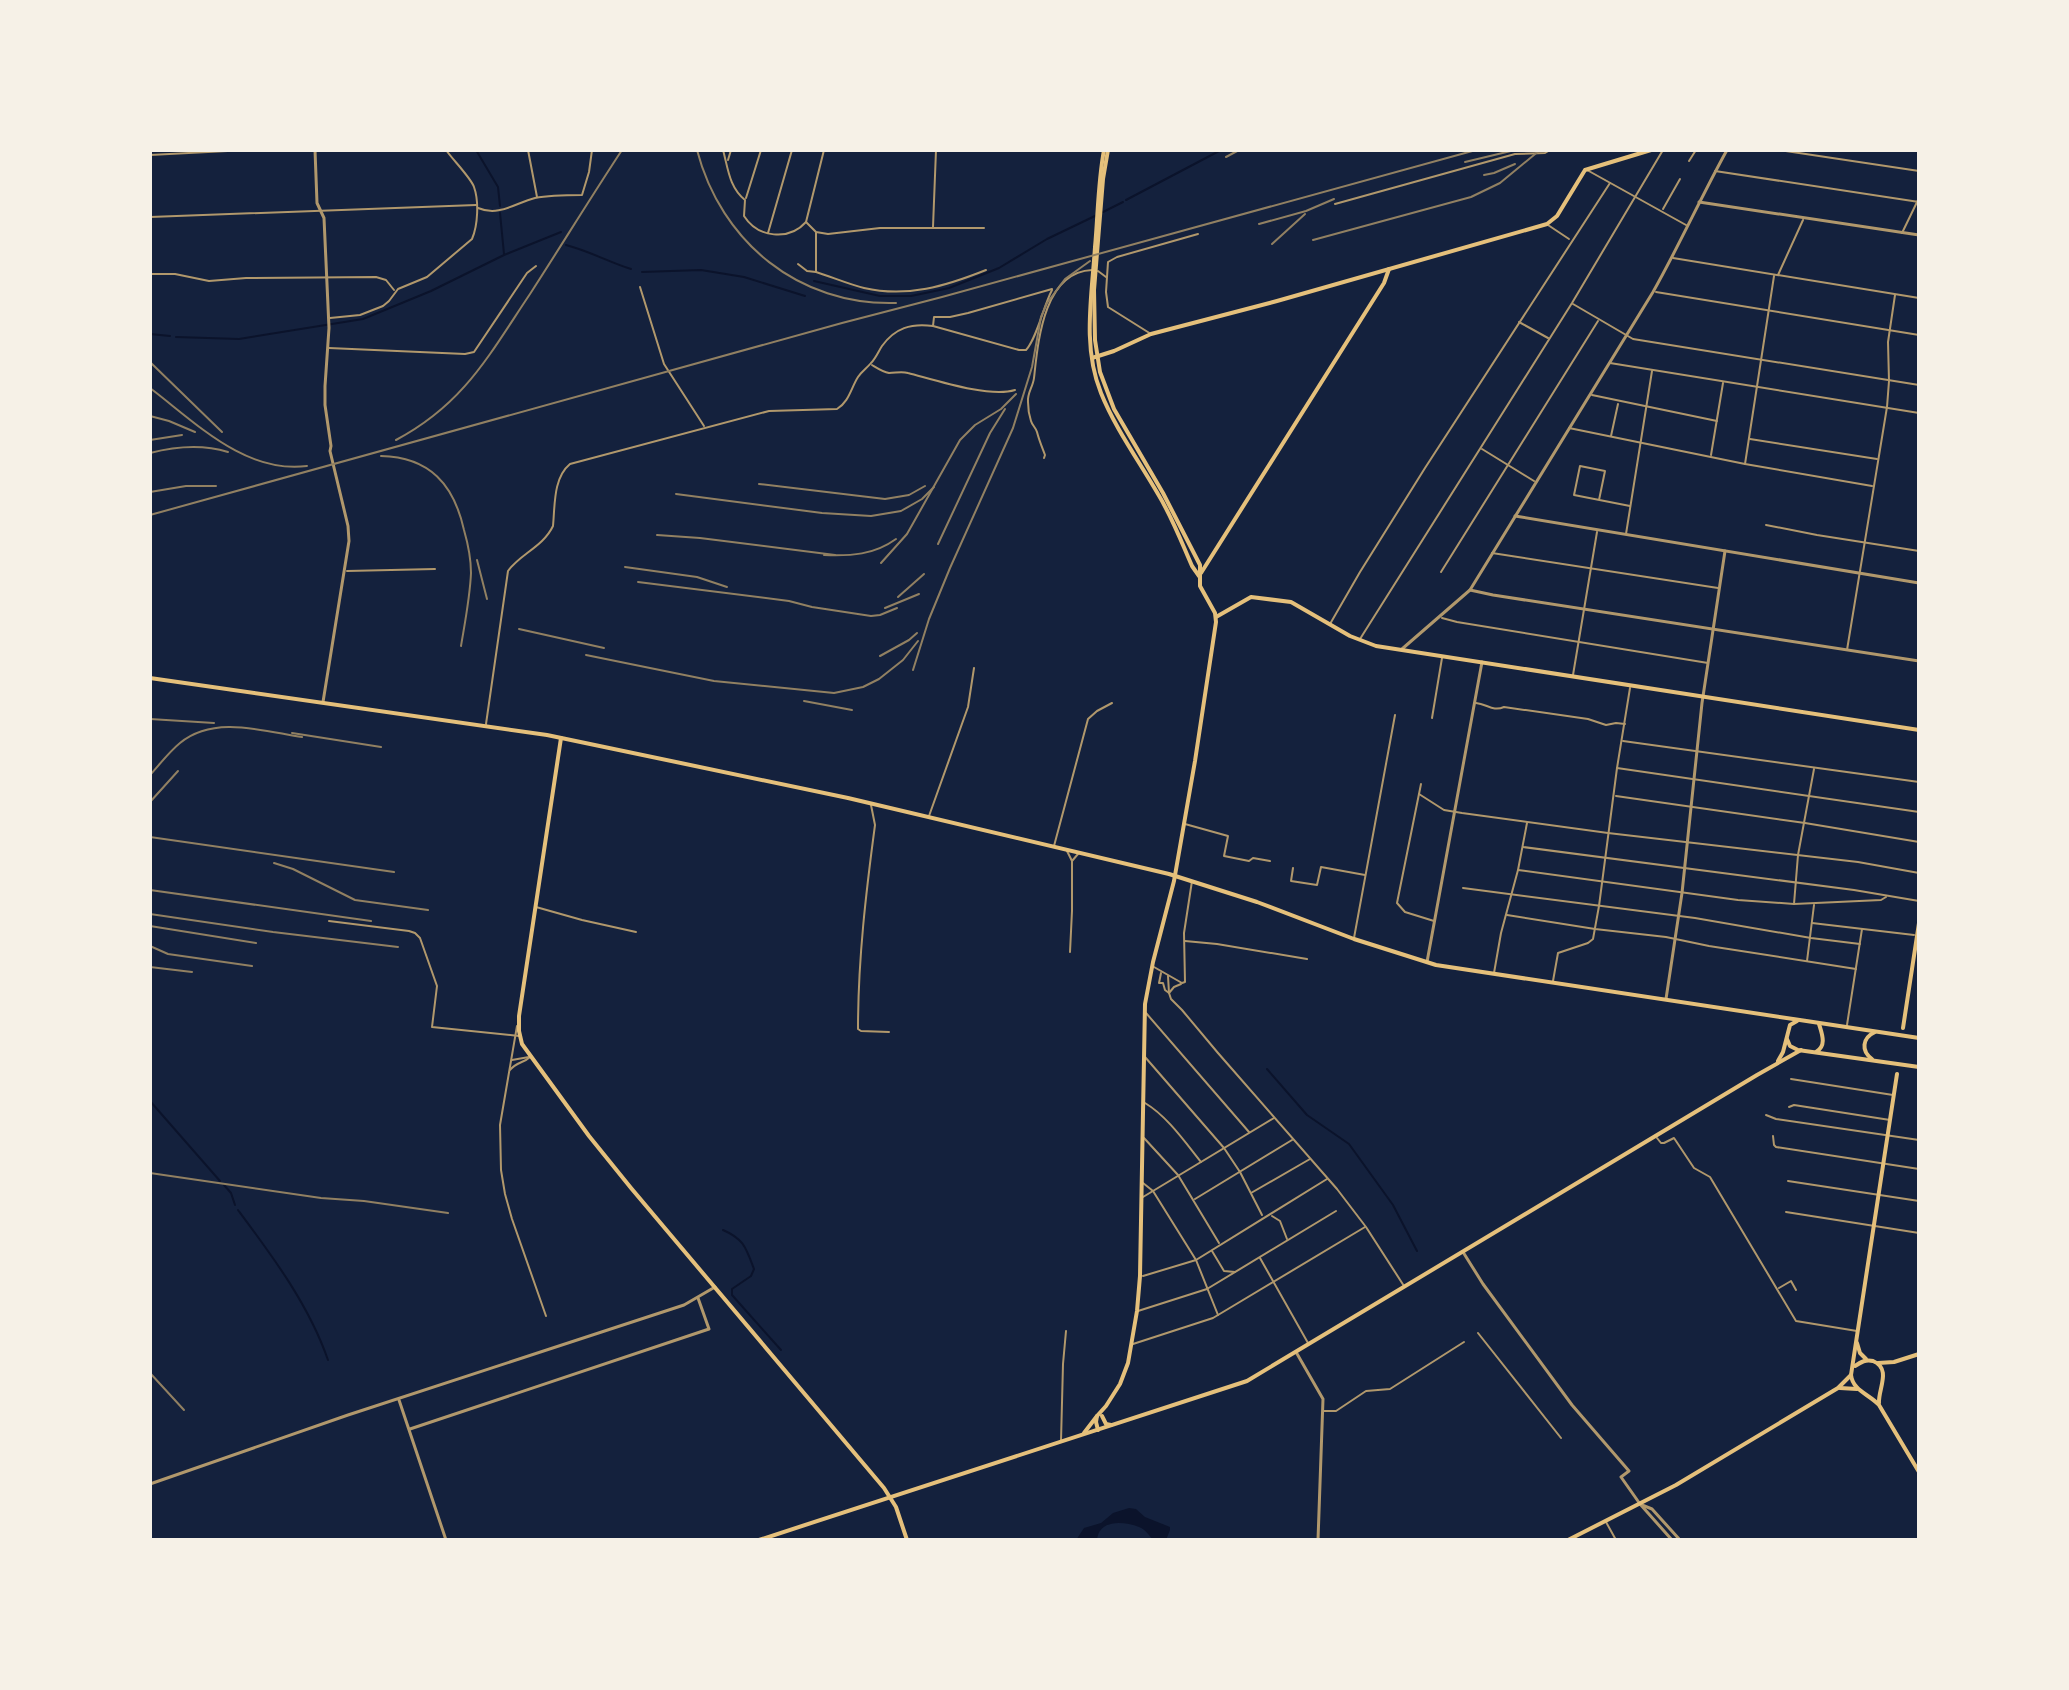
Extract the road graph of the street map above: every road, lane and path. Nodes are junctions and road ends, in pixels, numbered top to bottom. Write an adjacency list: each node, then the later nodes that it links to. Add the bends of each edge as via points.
1 (247, 150): 20 (street)
2 (315, 150): 35 (street)
3 (446, 150): 34 (street, via 473,184)
4 (528, 150): 29 (street)
5 (592, 150): 29 (street, via 582,195)
6 (723, 150): 22 (street)
7 (731, 150): 22 (street)
8 (761, 150): 30 (street)
9 (792, 150): 46 (street)
10 (824, 150): 39 (street)
11 (936, 150): 42 (street)
12 (1106, 150): 77 (main road, via 1092,290)
13 (1550, 150): 33 (street, via 1515,154)
14 (1651, 150): 19 (main road)
15 (1663, 150): 28 (street)
16 (1696, 150): 21 (street)
17 (1727, 150): 24 (street)
18 (1779, 150): 25 (street)
19 (1634, 152): 23 (main road)
20 (150, 155)
21 (1689, 161)
22 (726, 164): 30 (street)
23 (1585, 170): 27 (street); 40 (main road)
24 (1715, 171): 31 (street); 32 (street)
25 (1919, 171)
26 (1680, 179): 36 (street)
27 (1610, 183): 28 (street); 49 (street)
28 (1636, 197): 36 (street); 65 (street)
29 (537, 198): 34 (street, via 498,211)
30 (745, 200): 46 (street, via 747,221)
31 (1918, 201): 45 (street)
32 (1699, 202): 38 (street); 41 (street)
33 (1335, 204)
34 (477, 207): 35 (street); 61 (street, via 472,239 427,277)
35 (321, 210): 37 (street); 59 (street)
36 (1662, 210): 41 (street)
37 (150, 217)
38 (1803, 219): 45 (street); 57 (street)
39 (806, 222): 44 (street); 46 (street, via 787,234)
40 (1547, 224): 49 (street); 53 (main road)
41 (1688, 225): 50 (street)
42 (933, 227): 43 (street); 44 (street)
43 (984, 228)
44 (816, 232): 55 (street)
45 (1902, 233): 48 (street)
46 (768, 234)
47 (1198, 234): 58 (street, via 1110,260)
48 (1919, 235)
49 (1571, 240): 69 (street)
50 (1673, 258): 57 (street); 62 (street)
51 (798, 264): 55 (street)
52 (536, 266): 76 (street, via 474,352)
53 (1389, 269): 72 (main road); 117 (main road)
54 (986, 270): 55 (street, via 911,293 866,288)
55 (816, 272)
56 (150, 274): 59 (street, via 209,281)
57 (1776, 275): 63 (street); 66 (street)
58 (1106, 277): 72 (street, via 1108,307); 100 (street, via 1100,271 1076,273 1048,305 1028,399)
59 (327, 278): 61 (street, via 379,277); 67 (street)
60 (640, 287): 93 (street, via 664,364)
61 (395, 291): 67 (street, via 386,304 367,313)
62 (1653, 292): 66 (street); 74 (street)
63 (1895, 295): 64 (street); 71 (street)
64 (1919, 298)
65 (1572, 303): 68 (street); 75 (street)
66 (1769, 311): 71 (street); 78 (street)
67 (329, 319): 76 (street)
68 (1599, 320): 74 (street); 103 (street)
69 (1519, 322): 75 (street); 130 (street)
70 (933, 326): 70 (street, via 934,317 1052,289 1026,350); 80 (street, via 896,331)
71 (1889, 330): 73 (street); 82 (street)
72 (1151, 334): 77 (main road)
73 (1919, 335)
74 (1626, 336): 78 (street); 79 (street)
75 (1549, 339): 98 (street)
76 (328, 348): 120 (street, via 325,405 330,451 349,527)
77 (1095, 357): 116 (main road, via 1114,409); 123 (main road, via 1111,414)
78 (1761, 360): 82 (street); 85 (street)
79 (1610, 363): 81 (street); 87 (street)
80 (871, 364): 86 (street, via 889,373 965,387); 93 (street, via 837,409 769,411)
81 (1652, 371): 83 (street); 89 (street)
82 (1889, 381): 84 (street); 90 (street)
83 (1723, 382): 85 (street); 92 (street)
84 (1919, 385)
85 (1757, 388): 90 (street); 96 (street)
86 (1015, 390)
87 (1590, 395): 88 (street); 94 (street)
88 (1619, 401): 89 (street); 95 (street)
89 (1647, 406): 92 (street); 97 (street)
90 (1887, 407): 91 (street); 101 (street)
91 (1919, 413)
92 (1717, 421): 99 (street)
93 (705, 427): 151 (street, via 565,468 550,532 508,571)
94 (1569, 428): 95 (street); 104 (street)
95 (1611, 438): 97 (street)
96 (1750, 439): 101 (street); 102 (street)
97 (1640, 443): 99 (street); 107 (street)
98 (1481, 448): 103 (street); 132 (street)
99 (1711, 456): 102 (street)
100 (1044, 458)
101 (1878, 460): 105 (street)
102 (1745, 464): 105 (street)
103 (1508, 465): 104 (street); 121 (street)
104 (1535, 482): 108 (street)
105 (1873, 486): 112 (street)
106 (1599, 500): 106 (street, via 1574,495 1580,466 1605,471); 107 (street)
107 (1631, 507): 111 (street)
108 (1515, 516): 110 (street); 115 (street)
109 (1766, 525): 112 (street)
110 (1597, 531): 111 (street); 119 (street)
111 (1626, 535): 113 (street)
112 (1865, 542): 114 (street); 122 (street)
113 (1725, 551): 122 (street); 125 (street)
114 (1919, 551)
115 (1492, 553): 119 (street); 126 (street)
116 (1197, 562): 117 (main road); 123 (main road)
117 (1208, 563): 123 (main road)
118 (435, 569): 120 (street)
119 (1590, 569): 125 (street); 127 (street)
120 (345, 571): 145 (street)
121 (1441, 572)
122 (1859, 573): 124 (street); 134 (street)
123 (1199, 576): 129 (main road)
124 (1919, 583)
125 (1719, 589): 131 (street)
126 (1470, 590): 127 (street); 128 (street)
127 (1584, 608): 131 (street); 133 (street)
128 (1441, 616): 133 (street); 135 (street)
129 (1216, 617): 130 (main road, via 1253,597 1293,603); 170 (main road)
130 (1330, 624): 132 (main road)
131 (1713, 629): 134 (street); 139 (street)
132 (1359, 641): 135 (main road)
133 (1578, 642): 139 (street); 141 (street)
134 (1847, 650): 137 (street)
135 (1400, 651): 136 (main road)
136 (1442, 657): 138 (main road); 149 (street)
137 (1919, 661)
138 (1482, 662): 141 (main road); 147 (street)
139 (1709, 663): 144 (street)
140 (974, 668): 168 (street, via 968,707)
141 (1572, 677): 143 (main road)
142 (150, 678): 145 (main road)
143 (1630, 685): 144 (main road); 150 (street)
144 (1703, 696): 152 (main road); 155 (street)
145 (323, 702): 151 (main road)
146 (1112, 703): 175 (street, via 1088,719)
147 (1475, 703): 150 (street); 166 (street)
148 (1395, 715): 188 (street)
149 (1432, 718)
150 (1625, 724): 154 (street)
151 (486, 725): 153 (main road)
152 (1919, 730)
153 (561, 738): 164 (main road); 200 (main road)
154 (1621, 741): 155 (street); 157 (street)
155 (1697, 751): 156 (street); 158 (street)
156 (1814, 767): 159 (street); 163 (street)
157 (1617, 768): 158 (street); 162 (street)
158 (1694, 779): 163 (street); 165 (street)
159 (1919, 782)
160 (1421, 784): 161 (street)
161 (1419, 794): 166 (street); 204 (street, via 1397,903 1405,912)
162 (1613, 796): 165 (street); 172 (street)
163 (1809, 796): 167 (street); 171 (street)
164 (871, 804): 168 (main road); 237 (street, via 875,825 858,1029)
165 (1691, 807): 171 (street); 173 (street)
166 (1455, 812): 169 (street); 204 (street)
167 (1919, 812)
168 (928, 817): 175 (main road)
169 (1527, 822): 172 (street); 176 (street)
170 (1184, 823): 182 (street, via 1228,836 1224,856); 187 (main road)
171 (1805, 823): 174 (street); 179 (street)
172 (1608, 833): 173 (street); 180 (street)
173 (1687, 842): 179 (street); 183 (street)
174 (1919, 842)
175 (1054, 847): 177 (main road)
176 (1523, 847): 180 (street); 185 (street)
177 (1066, 850): 178 (main road); 181 (street)
178 (1079, 853): 181 (street); 187 (main road)
179 (1798, 855): 186 (street); 191 (street)
180 (1605, 858): 183 (street); 190 (street)
181 (1072, 861): 216 (street)
182 (1270, 861)
183 (1685, 867): 191 (street); 193 (street)
184 (1293, 868): 188 (street, via 1291,881 1317,885 1321,867)
185 (1518, 870): 190 (street); 194 (street)
186 (1919, 873)
187 (1174, 876): 189 (main road); 220 (main road)
188 (1366, 876): 212 (street)
189 (1192, 881): 212 (main road); 214 (street)
190 (1602, 881): 193 (street); 199 (street)
191 (1795, 883): 195 (street); 197 (street)
192 (1463, 888): 194 (street)
193 (1682, 893): 197 (street); 202 (street)
194 (1512, 895): 199 (street); 201 (street)
195 (1887, 896): 196 (street); 198 (street)
196 (1919, 901)
197 (1794, 904): 198 (street)
198 (1814, 904): 205 (street)
199 (1599, 906): 202 (street); 208 (street)
200 (535, 907): 209 (street); 239 (main road)
201 (1507, 915): 208 (street); 223 (street)
202 (1679, 916): 211 (street); 213 (street)
203 (329, 921): 239 (street, via 409,931 420,938 437,986 432,1027)
204 (1435, 921): 219 (street)
205 (1812, 923): 207 (street); 211 (street)
206 (1919, 923): 210 (main road)
207 (1862, 928): 210 (street); 215 (street)
208 (1595, 929): 213 (street); 226 (street, via 1591,942 1558,953)
209 (636, 932)
210 (1918, 935): 234 (main road)
211 (1811, 938): 215 (street); 218 (street)
212 (1354, 939): 219 (main road)
213 (1675, 939): 218 (street); 228 (street)
214 (1184, 941): 217 (street); 225 (street)
215 (1860, 944): 221 (street)
216 (1070, 952)
217 (1307, 959)
218 (1807, 961): 221 (street)
219 (1427, 962): 223 (main road)
220 (1153, 967): 222 (street); 229 (main road)
221 (1856, 969): 233 (street)
222 (1162, 972): 224 (street); 227 (street, via 1159,983)
223 (1494, 974): 226 (main road)
224 (1168, 976): 225 (street); 227 (street)
225 (1184, 983): 227 (street)
226 (1553, 983): 228 (main road)
227 (1169, 993): 262 (street)
228 (1666, 1000): 230 (main road)
229 (1145, 1012): 244 (main road); 264 (street)
230 (1780, 1017): 231 (main road); 235 (main road)
231 (1799, 1020): 232 (main road); 235 (main road)
232 (1817, 1023): 233 (main road); 243 (main road, via 1823,1044)
233 (1848, 1025): 236 (main road)
234 (1903, 1028): 238 (main road); 240 (main road)
235 (1788, 1029): 241 (main road)
236 (1876, 1031): 238 (main road); 247 (main road, via 1864,1046)
237 (889, 1032)
238 (1890, 1034): 240 (main road)
239 (517, 1036): 245 (main road); 246 (street)
240 (1916, 1038)
241 (1787, 1039): 242 (main road); 252 (main road)
242 (1801, 1050): 243 (main road); 252 (main road)
243 (1814, 1052): 247 (main road)
244 (1144, 1056): 259 (main road); 271 (street)
245 (530, 1057): 246 (street); 248 (street); 253 (main road)
246 (511, 1060): 250 (street); 255 (street)
247 (1874, 1061): 249 (main road)
248 (526, 1062): 250 (street); 253 (street)
249 (1890, 1063): 251 (main road); 256 (main road)
250 (517, 1064): 255 (street)
251 (1907, 1065): 254 (main road); 256 (main road)
252 (1773, 1066): 265 (main road)
253 (538, 1067): 303 (main road)
254 (1919, 1067)
255 (510, 1071): 310 (street, via 499,1138 503,1184)
256 (1897, 1074): 258 (main road)
257 (1791, 1079): 258 (street)
258 (1894, 1095): 263 (main road)
259 (1144, 1103): 268 (main road); 273 (street)
260 (1789, 1107): 263 (street)
261 (1766, 1115): 267 (street)
262 (1275, 1118): 264 (street); 269 (street)
263 (1890, 1120): 267 (main road)
264 (1249, 1132): 271 (street)
265 (1656, 1136): 297 (main road); 306 (street, via 1661,1143 1674,1138 1694,1168 1710,1177)
266 (1773, 1136): 274 (street, via 1776,1147)
267 (1888, 1136): 270 (street); 274 (main road)
268 (1143, 1137): 277 (street); 280 (main road)
269 (1293, 1139): 272 (street); 276 (street)
270 (1919, 1140)
271 (1224, 1148): 273 (street); 276 (street)
272 (1311, 1159): 278 (street); 282 (street)
273 (1201, 1162): 277 (street)
274 (1884, 1164): 275 (street); 283 (main road)
275 (1919, 1169)
276 (1240, 1172): 282 (street); 285 (street)
277 (1178, 1175): 281 (street); 285 (street)
278 (1328, 1179): 289 (street); 292 (street)
279 (1788, 1181): 283 (street)
280 (1142, 1182): 281 (street); 284 (main road)
281 (1153, 1191): 284 (street); 299 (street)
282 (1251, 1193): 290 (street)
283 (1879, 1195): 286 (street); 291 (main road)
284 (1142, 1198): 301 (main road)
285 (1193, 1200): 295 (street)
286 (1919, 1201)
287 (1336, 1211): 294 (street)
288 (1786, 1212): 291 (street)
289 (1271, 1215): 290 (street); 294 (street, via 1280,1221)
290 (1263, 1217): 295 (street)
291 (1874, 1226): 293 (street); 313 (main road)
292 (1366, 1227): 302 (street); 304 (street)
293 (1919, 1233)
294 (1287, 1240): 298 (street)
295 (1220, 1244): 296 (street)
296 (1211, 1250): 299 (street); 300 (street, via 1224,1271)
297 (1463, 1252): 304 (main road); 343 (street, via 1567,1397 1629,1471 1621,1477)
298 (1259, 1258): 300 (street); 302 (street)
299 (1196, 1260): 301 (street); 305 (street)
300 (1235, 1272): 305 (street)
301 (1140, 1276): 309 (main road)
302 (1273, 1282): 311 (street); 317 (street)
303 (715, 1287): 308 (street); 341 (main road)
304 (1404, 1287): 317 (main road)
305 (1207, 1289): 309 (street); 311 (street)
306 (1778, 1289): 307 (street, via 1791,1281); 313 (street, via 1796,1321)
307 (1796, 1290)
308 (698, 1298): 329 (street); 334 (street, via 709,1329)
309 (1137, 1311): 318 (main road)
310 (546, 1316)
311 (1218, 1316): 318 (street)
312 (1066, 1331): 338 (street)
313 (1858, 1331): 316 (main road)
314 (1478, 1333): 337 (street)
315 (1464, 1342): 331 (street, via 1390,1389 1366,1391 1336,1411)
316 (1857, 1343): 321 (main road); 324 (main road)
317 (1309, 1344): 319 (main road)
318 (1132, 1345): 332 (main road, via 1124,1376)
319 (1296, 1352): 331 (street, via 1323,1398); 333 (main road, via 1239,1384)
320 (1919, 1354): 322 (main road)
321 (1868, 1360): 323 (main road); 324 (main road)
322 (1894, 1362): 323 (main road); 325 (main road)
323 (1876, 1363): 325 (main road)
324 (1852, 1372): 326 (main road); 327 (main road)
325 (1884, 1378): 328 (main road)
326 (1838, 1388): 327 (main road); 342 (main road)
327 (1857, 1389): 328 (main road)
328 (1873, 1390): 330 (main road); 330 (main road, via 1879,1392)
329 (399, 1398): 334 (street); 340 (street)
330 (1879, 1405): 339 (main road)
331 (1323, 1411): 349 (street)
332 (1100, 1416): 333 (main road); 335 (main road); 336 (main road)
333 (1113, 1425): 335 (main road)
334 (410, 1429): 346 (street)
335 (1098, 1430): 336 (main road)
336 (1083, 1435): 338 (main road)
337 (1561, 1438)
338 (1061, 1442): 341 (main road)
339 (1919, 1472)
340 (150, 1484)
341 (892, 1497): 347 (main road); 348 (main road)
342 (1651, 1499): 343 (main road); 344 (street)
343 (1640, 1504): 344 (street); 345 (main road); 352 (street)
344 (1652, 1509): 353 (street)
345 (1606, 1521): 350 (main road); 351 (street)
346 (446, 1540)
347 (759, 1540)
348 (907, 1540)
349 (1318, 1540)
350 (1568, 1540)
351 (1616, 1540)
352 (1672, 1540)
353 (1680, 1540)

